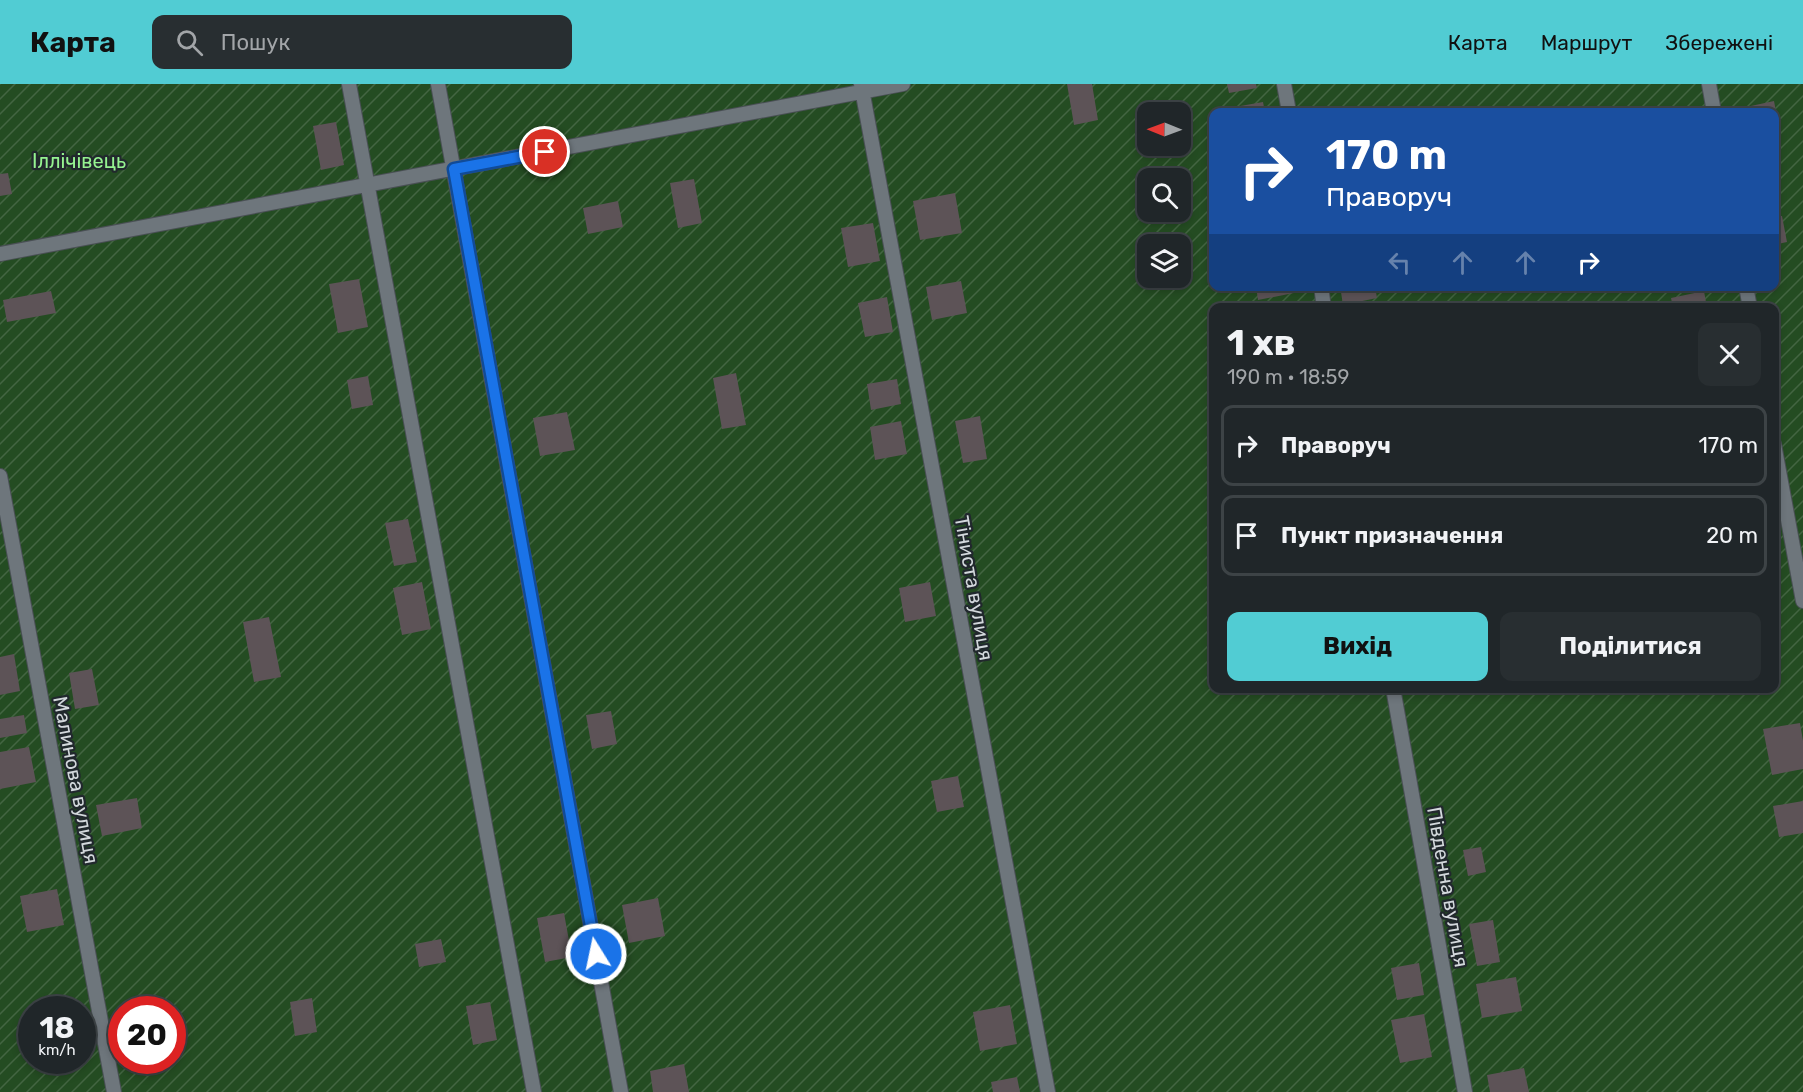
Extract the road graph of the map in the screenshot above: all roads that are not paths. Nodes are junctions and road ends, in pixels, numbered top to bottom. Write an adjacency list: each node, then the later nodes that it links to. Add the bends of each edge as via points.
1 (349, 84): 10 (lane)
2 (438, 84): 9 (lane)
3 (903, 84): 6 (lane)
4 (1284, 84): 7 (lane)
5 (1709, 84): 8 (lane)
6 (862, 88): 9 (lane); 19 (lane, Тіниста вулиця)
7 (1288, 108)
8 (1713, 108)
9 (454, 169): 10 (lane); 18 (lane)
10 (367, 185): 11 (lane); 17 (lane)
11 (0, 254)
12 (1779, 471): 14 (lane)
13 (0, 476): 16 (lane, Малинова вулиця)
14 (1803, 601)
15 (1394, 693): 20 (lane, Південна вулиця)
16 (114, 1092)
17 (534, 1092)
18 (621, 1092)
19 (1047, 1092)
20 (1465, 1092)

